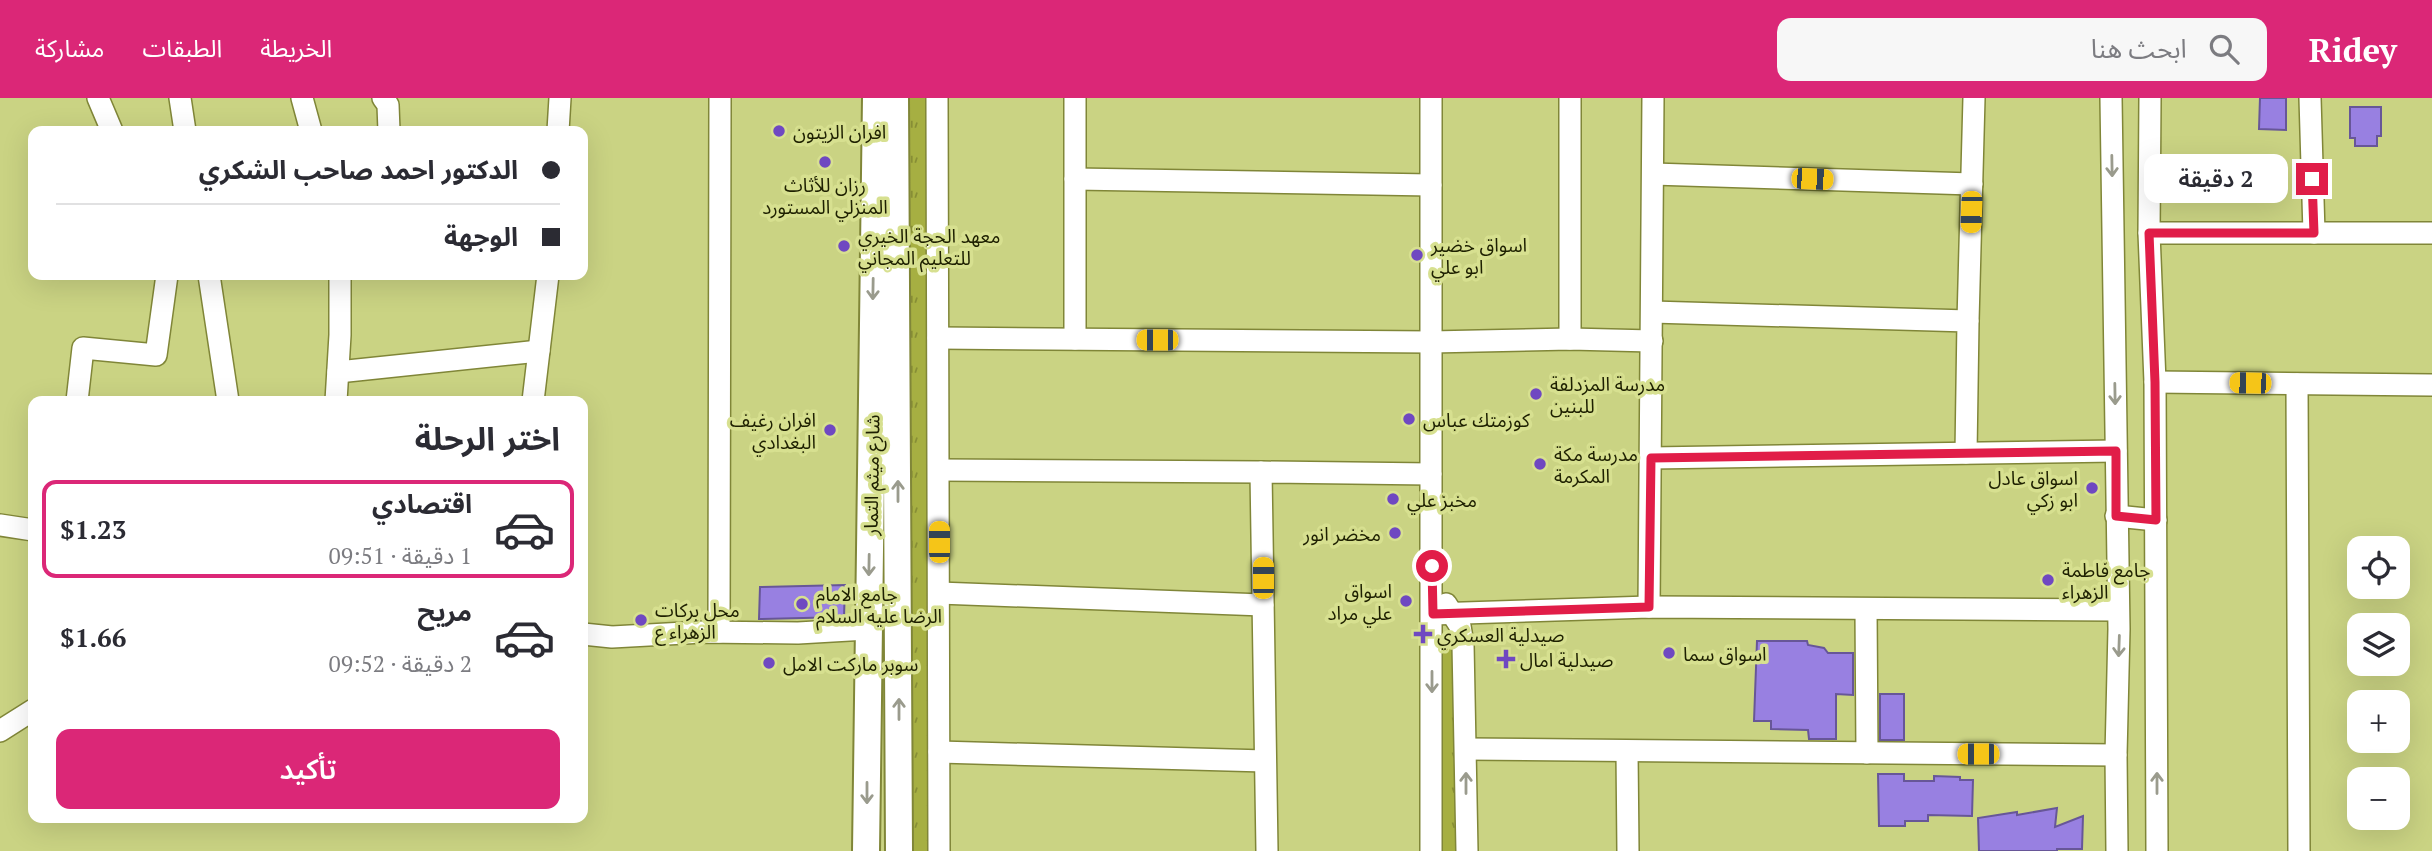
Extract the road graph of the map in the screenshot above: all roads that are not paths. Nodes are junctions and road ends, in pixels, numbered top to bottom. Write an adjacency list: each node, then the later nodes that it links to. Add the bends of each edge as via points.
1 (98, 98): 18 (street)
2 (180, 98): 19 (street)
3 (303, 98): 20 (street)
4 (383, 98): 21 (street)
5 (561, 98): 22 (street)
6 (720, 98): 67 (street)
7 (876, 98): 66 (street, شارع ميثم التمار, one-way to 66)
8 (895, 98): 78 (street, شارع ميثم التمار, one-way to 8)
9 (937, 98): 36 (street)
10 (1075, 98): 24 (street)
11 (1431, 98): 26 (street)
12 (1570, 98): 38 (street)
13 (1653, 98): 23 (street)
14 (1974, 98): 25 (street)
15 (2111, 98): 50 (street, one-way to 50)
16 (2150, 98): 27 (street)
17 (2310, 98): 28 (street)
18 (110, 126)
19 (184, 126)
20 (310, 126)
21 (389, 126)
22 (558, 126)
23 (1653, 174): 25 (street); 34 (street)
24 (1075, 178): 26 (street); 37 (street)
25 (1972, 184): 35 (street)
26 (1432, 185): 40 (street)
27 (2149, 233): 28 (street); 43 (street)
28 (2314, 233): 29 (street)
29 (2432, 233)
30 (166, 280): 46 (street, via 156,355 83,348)
31 (210, 280): 47 (street)
32 (340, 280): 42 (street)
33 (547, 280): 41 (street)
34 (1652, 312): 35 (street); 39 (street)
35 (1968, 321): 51 (street)
36 (938, 338): 37 (street); 53 (street)
37 (1075, 339): 40 (street)
38 (1570, 339): 39 (street); 40 (street)
39 (1652, 341): 52 (street)
40 (1431, 342): 55 (street)
41 (539, 351): 42 (street); 49 (street)
42 (338, 372): 48 (street)
43 (2155, 382): 44 (street); 57 (street)
44 (2297, 384): 45 (street); 86 (street)
45 (2432, 385)
46 (78, 396)
47 (227, 396)
48 (336, 396)
49 (534, 396)
50 (2116, 451): 51 (street); 56 (street)
51 (1966, 453): 52 (street)
52 (1651, 458): 62 (street)
53 (939, 470): 54 (street); 60 (street)
54 (1261, 472): 55 (street); 61 (street)
55 (1431, 474): 65 (street, via 1433,589)
56 (2116, 516): 57 (street); 64 (street)
57 (2156, 520): 85 (street, one-way to 57)
58 (0, 525): 59 (street)
59 (28, 529)
60 (939, 593): 61 (street); 72 (street)
61 (1263, 605): 76 (street)
62 (1649, 607): 63 (street); 65 (street)
63 (1867, 609): 64 (street); 74 (street)
64 (2117, 610): 75 (street, one-way to 75)
65 (1443, 614): 71 (street, via 1460,626 1464,644); 81 (street, one-way to 81)
66 (867, 629): 67 (street, via 798,634); 77 (street, شارع ميثم التمار, one-way to 77)
67 (719, 632): 68 (street)
68 (588, 635)
69 (28, 713): 70 (street)
70 (0, 732)
71 (1466, 749): 73 (street); 82 (street, one-way to 71)
72 (939, 752): 76 (street); 79 (street)
73 (1627, 752): 74 (street); 83 (street)
74 (1867, 754): 75 (street)
75 (2116, 755): 84 (street)
76 (1265, 761): 80 (street)
77 (866, 851)
78 (899, 851)
79 (939, 851)
80 (1267, 851)
81 (1431, 851)
82 (1466, 851)
83 (1628, 851)
84 (2117, 851)
85 (2157, 851)
86 (2299, 851)

